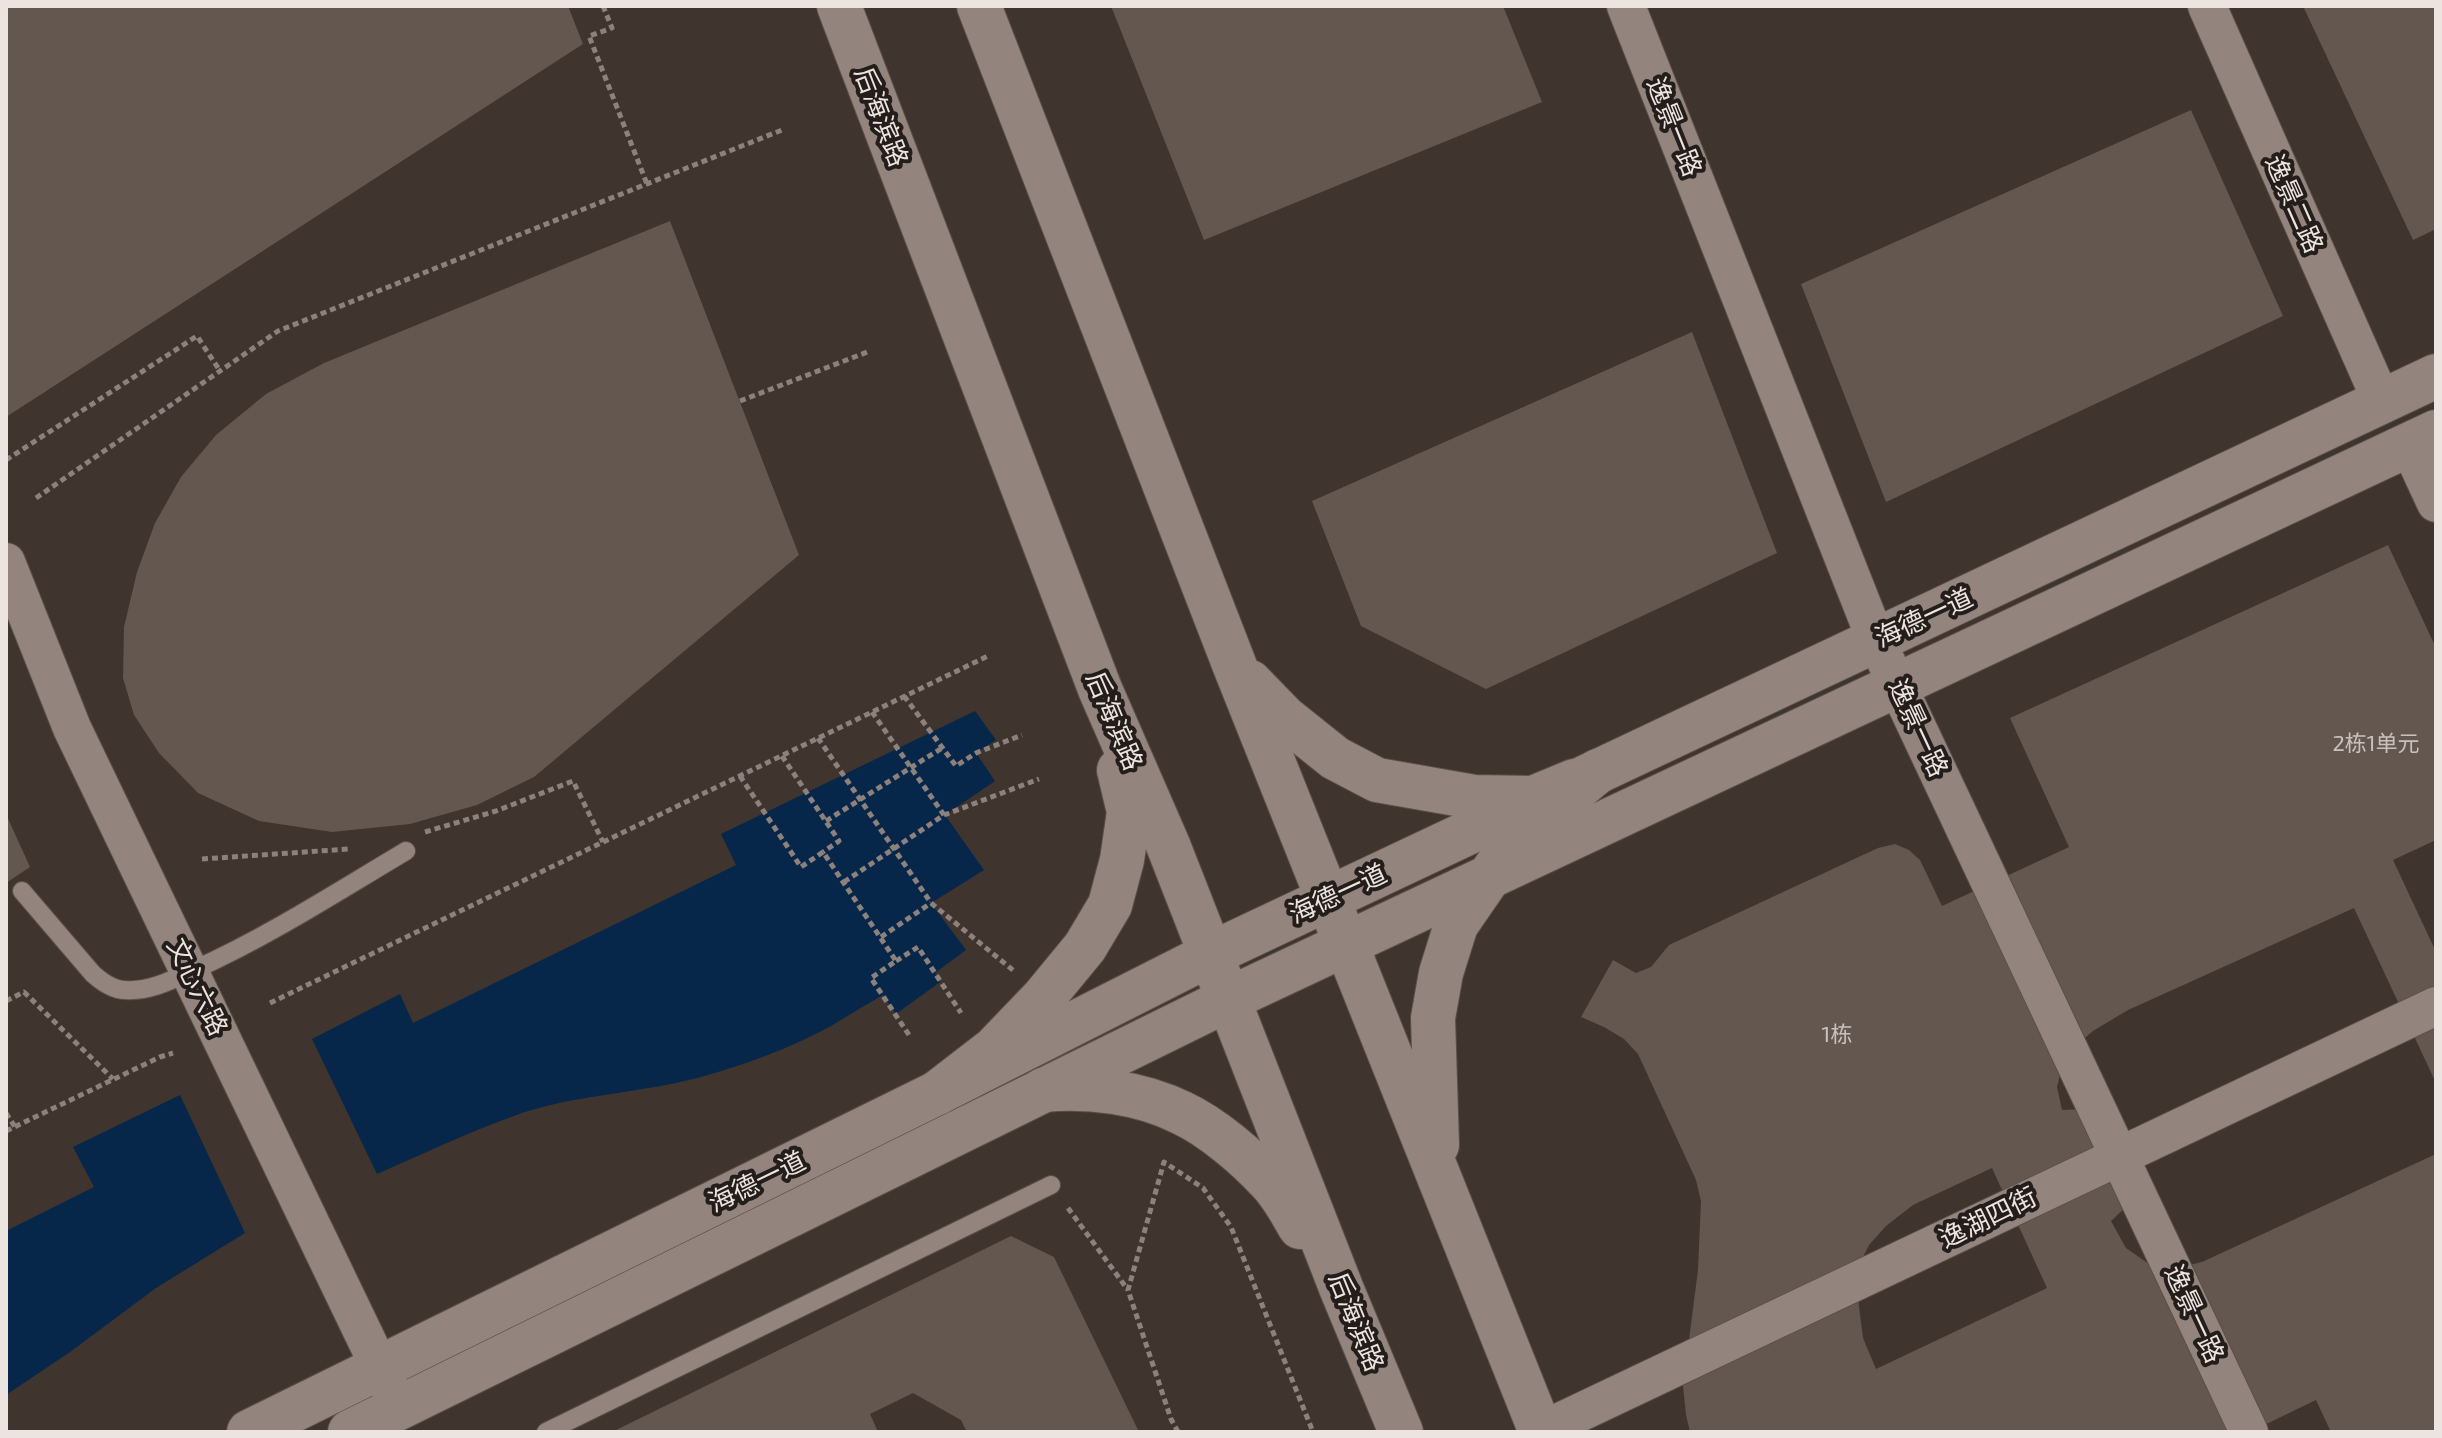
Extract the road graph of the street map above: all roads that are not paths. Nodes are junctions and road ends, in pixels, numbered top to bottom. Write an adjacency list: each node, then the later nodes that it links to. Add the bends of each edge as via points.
1 (839, 6): 13 (main road, 后海滨路)
2 (979, 6): 11 (main road)
3 (1626, 6): 10 (street, 逸景一路)
4 (2207, 6): 6 (street, 逸景二路)
5 (2436, 376): 6 (main road, 海德一道)
6 (2382, 402): 10 (main road, 海德一道)
7 (2422, 438): 8 (street); 12 (main road, 海德一道)
8 (2436, 503)
9 (6, 562): 21 (street, 文心六路, via 72,728)
10 (1876, 640): 12 (street, 逸景一路); 14 (main road, 海德一道)
11 (1236, 669): 14 (main road, via 1335,758 1377,780 1474,797 1533,798); 18 (main road)
12 (1897, 684): 16 (main road, 海德一道); 26 (street, 逸景一路)
13 (1100, 689): 20 (main road, 后海滨路); 25 (main road, via 1129,812 1110,905 1085,947 1043,998 994,1049)
14 (1598, 771): 16 (main road, via 1537,822); 18 (main road, 海德一道)
15 (406, 851): 21 (lane, via 243,948)
16 (1489, 876): 19 (main road, 海德一道); 27 (main road, via 1456,925 1433,1018)
17 (22, 891): 21 (lane, via 105,984 137,990)
18 (1328, 899): 19 (main road); 20 (main road, 海德一道)
19 (1346, 944): 22 (main road, 海德一道); 27 (main road)
20 (1211, 954): 22 (main road, 后海滨路); 25 (main road, 海德一道)
21 (190, 972): 30 (street, 文心六路)
22 (1229, 999): 24 (main road, 海德一道); 29 (main road, 后海滨路)
23 (2436, 1006): 26 (street, 逸湖四街)
24 (1043, 1090): 29 (main road, via 1076,1087 1133,1096 1182,1113 1225,1141 1271,1182); 31 (main road, 海德一道)
25 (937, 1093): 30 (main road, 海德一道)
26 (2119, 1156): 36 (street, 逸湖四街); 37 (street, 逸景一路)
27 (1438, 1175): 36 (main road)
28 (1051, 1185): 34 (lane)
29 (1342, 1290): 35 (main road, 后海滨路)
30 (380, 1367): 31 (street, 文心六路); 32 (main road, 海德一道)
31 (400, 1408): 33 (main road, 海德一道)
32 (249, 1432)
33 (350, 1432)
34 (546, 1432)
35 (1401, 1432)
36 (1541, 1432)
37 (2249, 1432)

